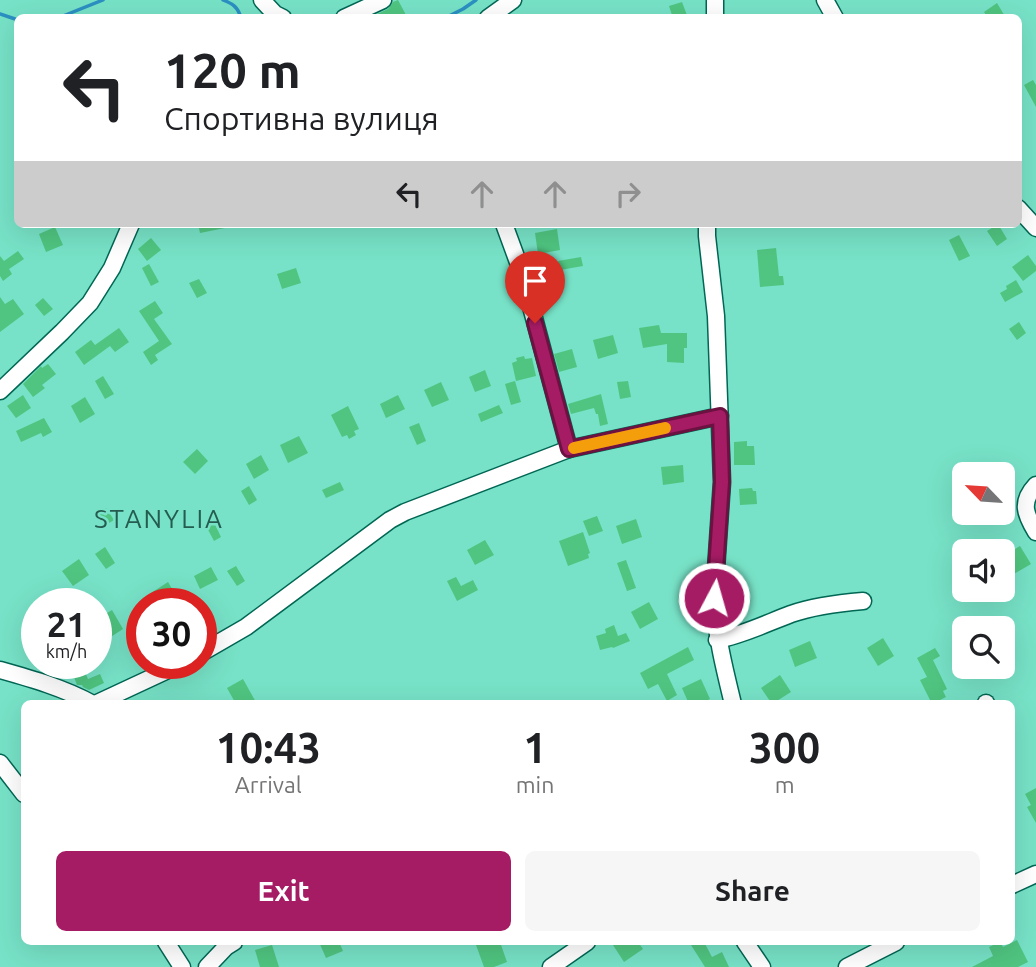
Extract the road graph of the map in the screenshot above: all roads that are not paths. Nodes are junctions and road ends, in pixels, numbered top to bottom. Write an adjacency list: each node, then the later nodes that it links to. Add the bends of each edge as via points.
1 (262, 0): 4 (street)
2 (383, 0): 5 (street)
3 (513, 0): 6 (street)
4 (275, 14)
5 (353, 14)
6 (494, 14)
7 (1022, 212): 11 (street)
8 (129, 228): 12 (street, via 90,303)
9 (505, 228): 14 (street)
10 (707, 228): 13 (street)
11 (1036, 228)
12 (0, 391)
13 (720, 416): 14 (street); 18 (street, via 722,482 714,598)
14 (569, 449): 19 (street, via 390,520)
15 (1036, 485): 16 (street, via 1025,504)
16 (1036, 532)
17 (863, 601): 18 (street, via 795,613)
18 (718, 640): 24 (street)
19 (217, 644)
20 (0, 670): 22 (street)
21 (148, 679): 23 (street)
22 (87, 700)
23 (103, 700)
24 (732, 700)
25 (0, 763): 26 (street)
26 (21, 790)
27 (1036, 874): 28 (street)
28 (1015, 883)
29 (168, 945): 34 (street)
30 (229, 945): 35 (street)
31 (583, 945): 36 (street)
32 (747, 945): 37 (street)
33 (890, 945): 38 (street)
34 (182, 967)
35 (207, 967)
36 (551, 967)
37 (761, 967)
38 (847, 967)

